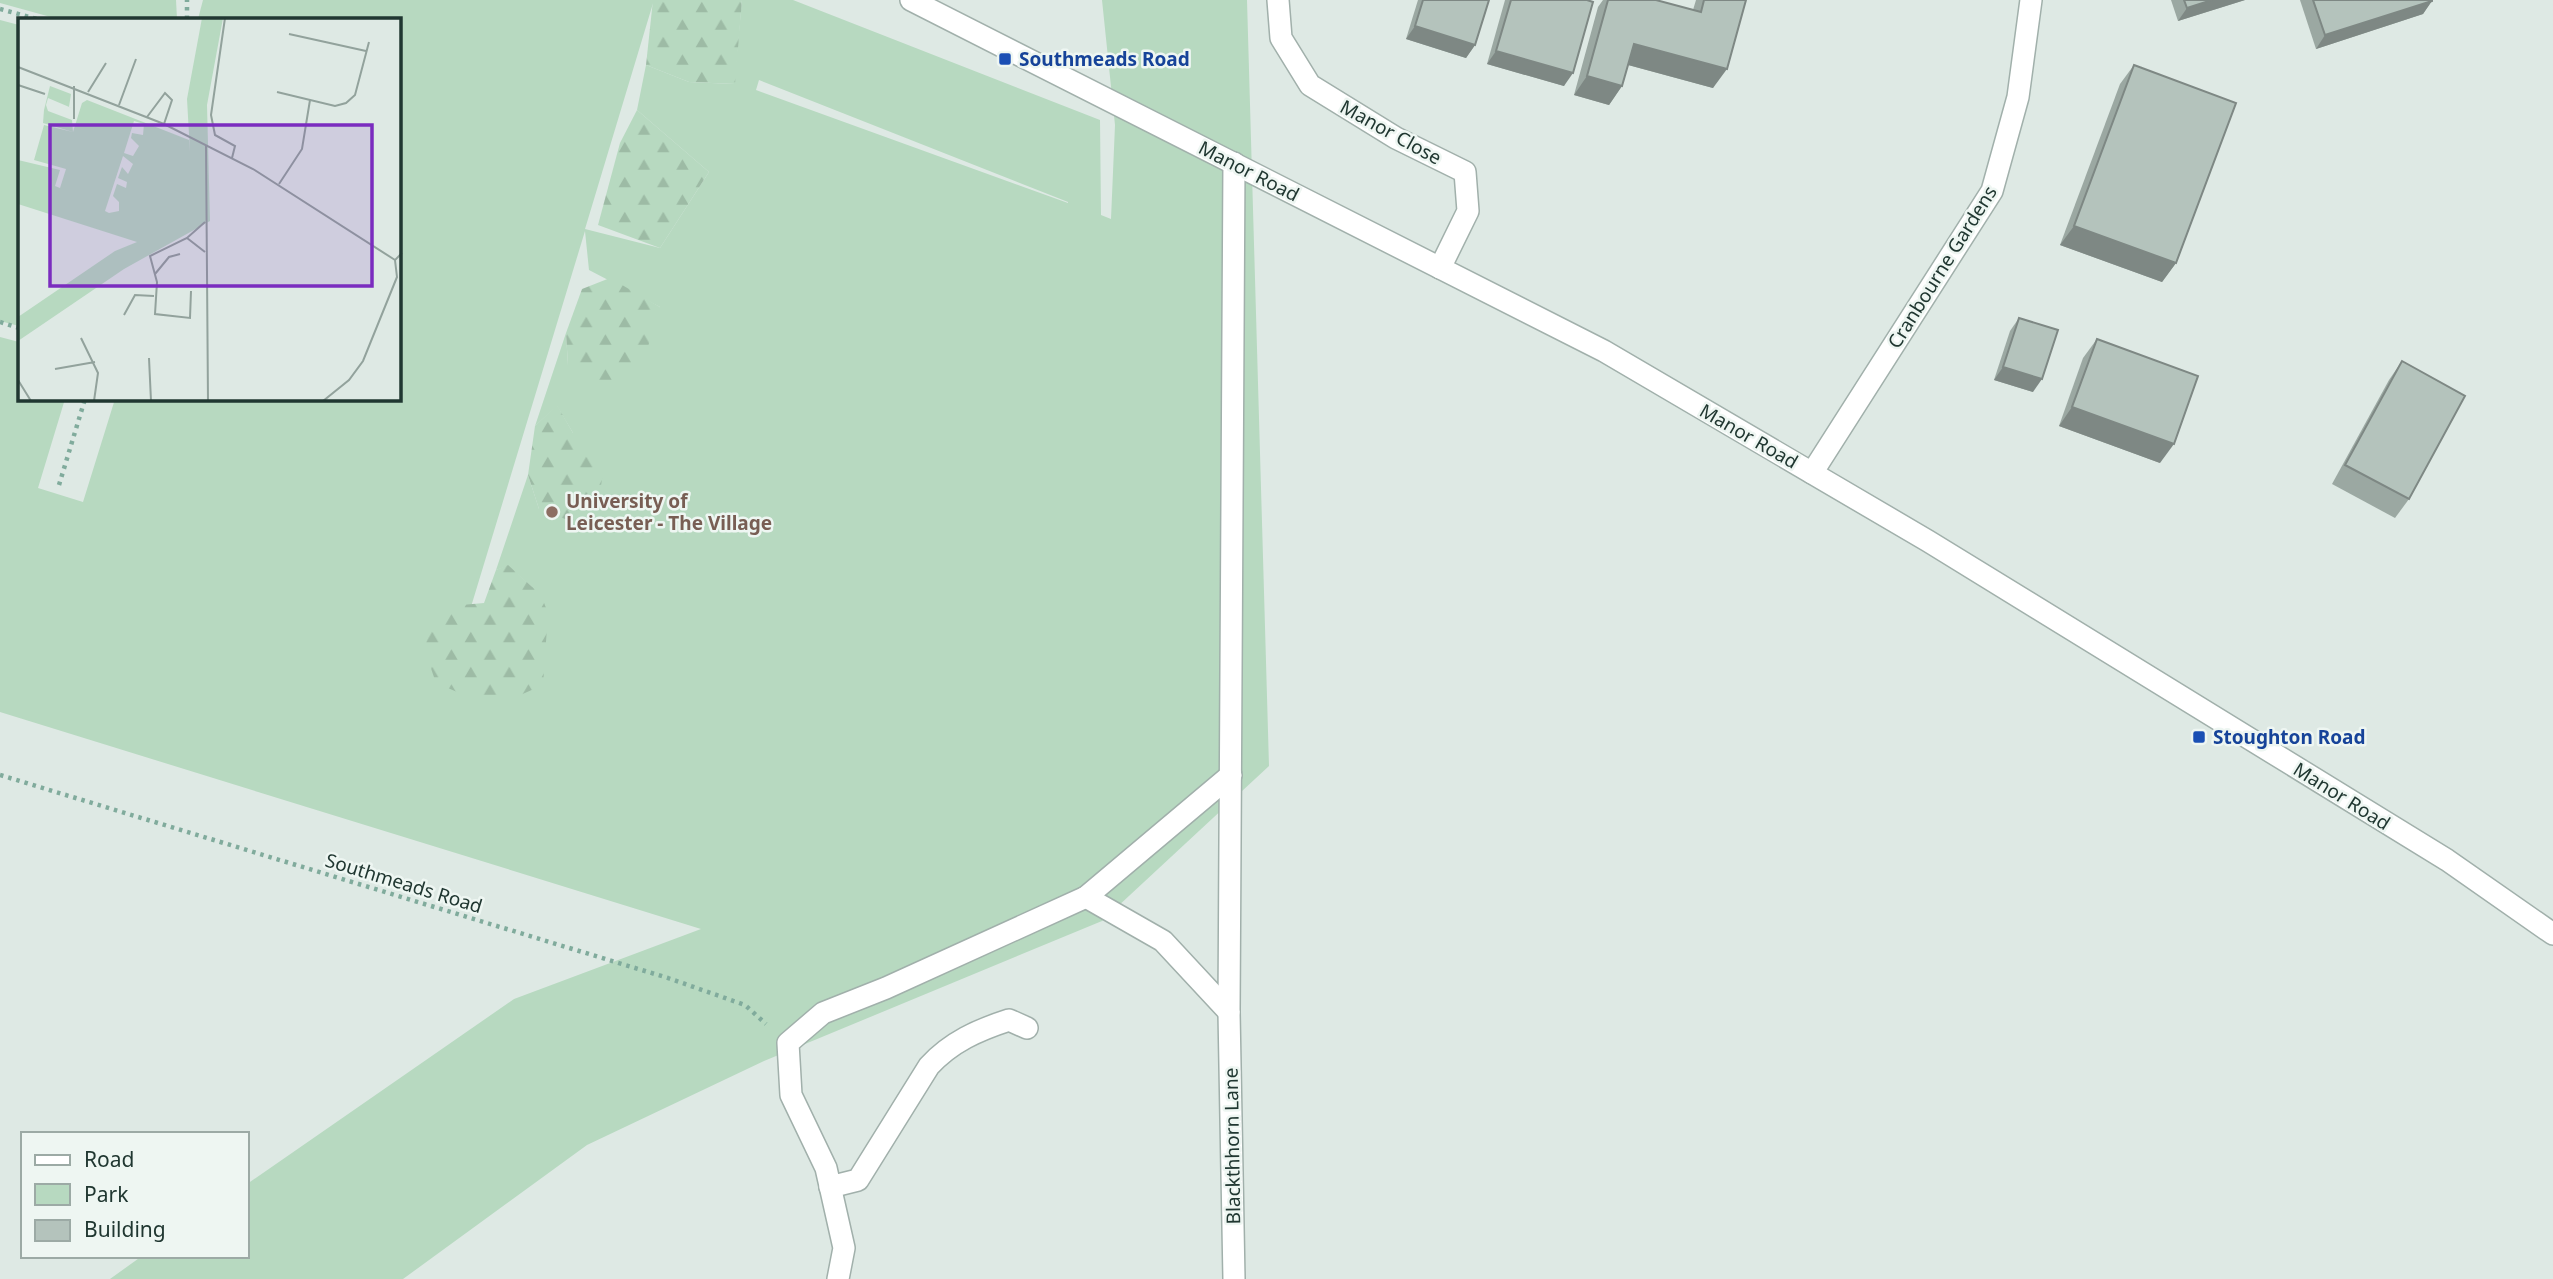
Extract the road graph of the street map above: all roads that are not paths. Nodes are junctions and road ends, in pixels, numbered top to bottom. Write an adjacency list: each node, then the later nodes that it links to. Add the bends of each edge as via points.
1 (911, 0): 4 (street, Manor Road)
2 (1278, 0): 5 (street, Manor Close, via 1281,38 1310,85 1396,138 1465,172 1468,211)
3 (2031, 0): 6 (street, Cranbourne Gardens, via 2018,97 1992,191)
4 (1234, 163): 5 (street, Manor Road); 7 (street, Blackthhorn Lane)
5 (1440, 268): 6 (street, Manor Road, via 1604,351)
6 (1812, 473): 9 (street, Manor Road, via 2435,853)
7 (1231, 775): 8 (street); 10 (street, Blackthhorn Lane)
8 (1086, 897): 10 (street, via 1163,941); 12 (street, via 823,1013 788,1042 791,1095)
9 (2553, 934)
10 (1229, 1012): 14 (street, Blackthhorn Lane)
11 (1027, 1028): 12 (street, via 1009,1020 963,1038 941,1053 858,1180)
12 (831, 1187): 13 (street, via 844,1248)
13 (838, 1279)
14 (1234, 1279)

